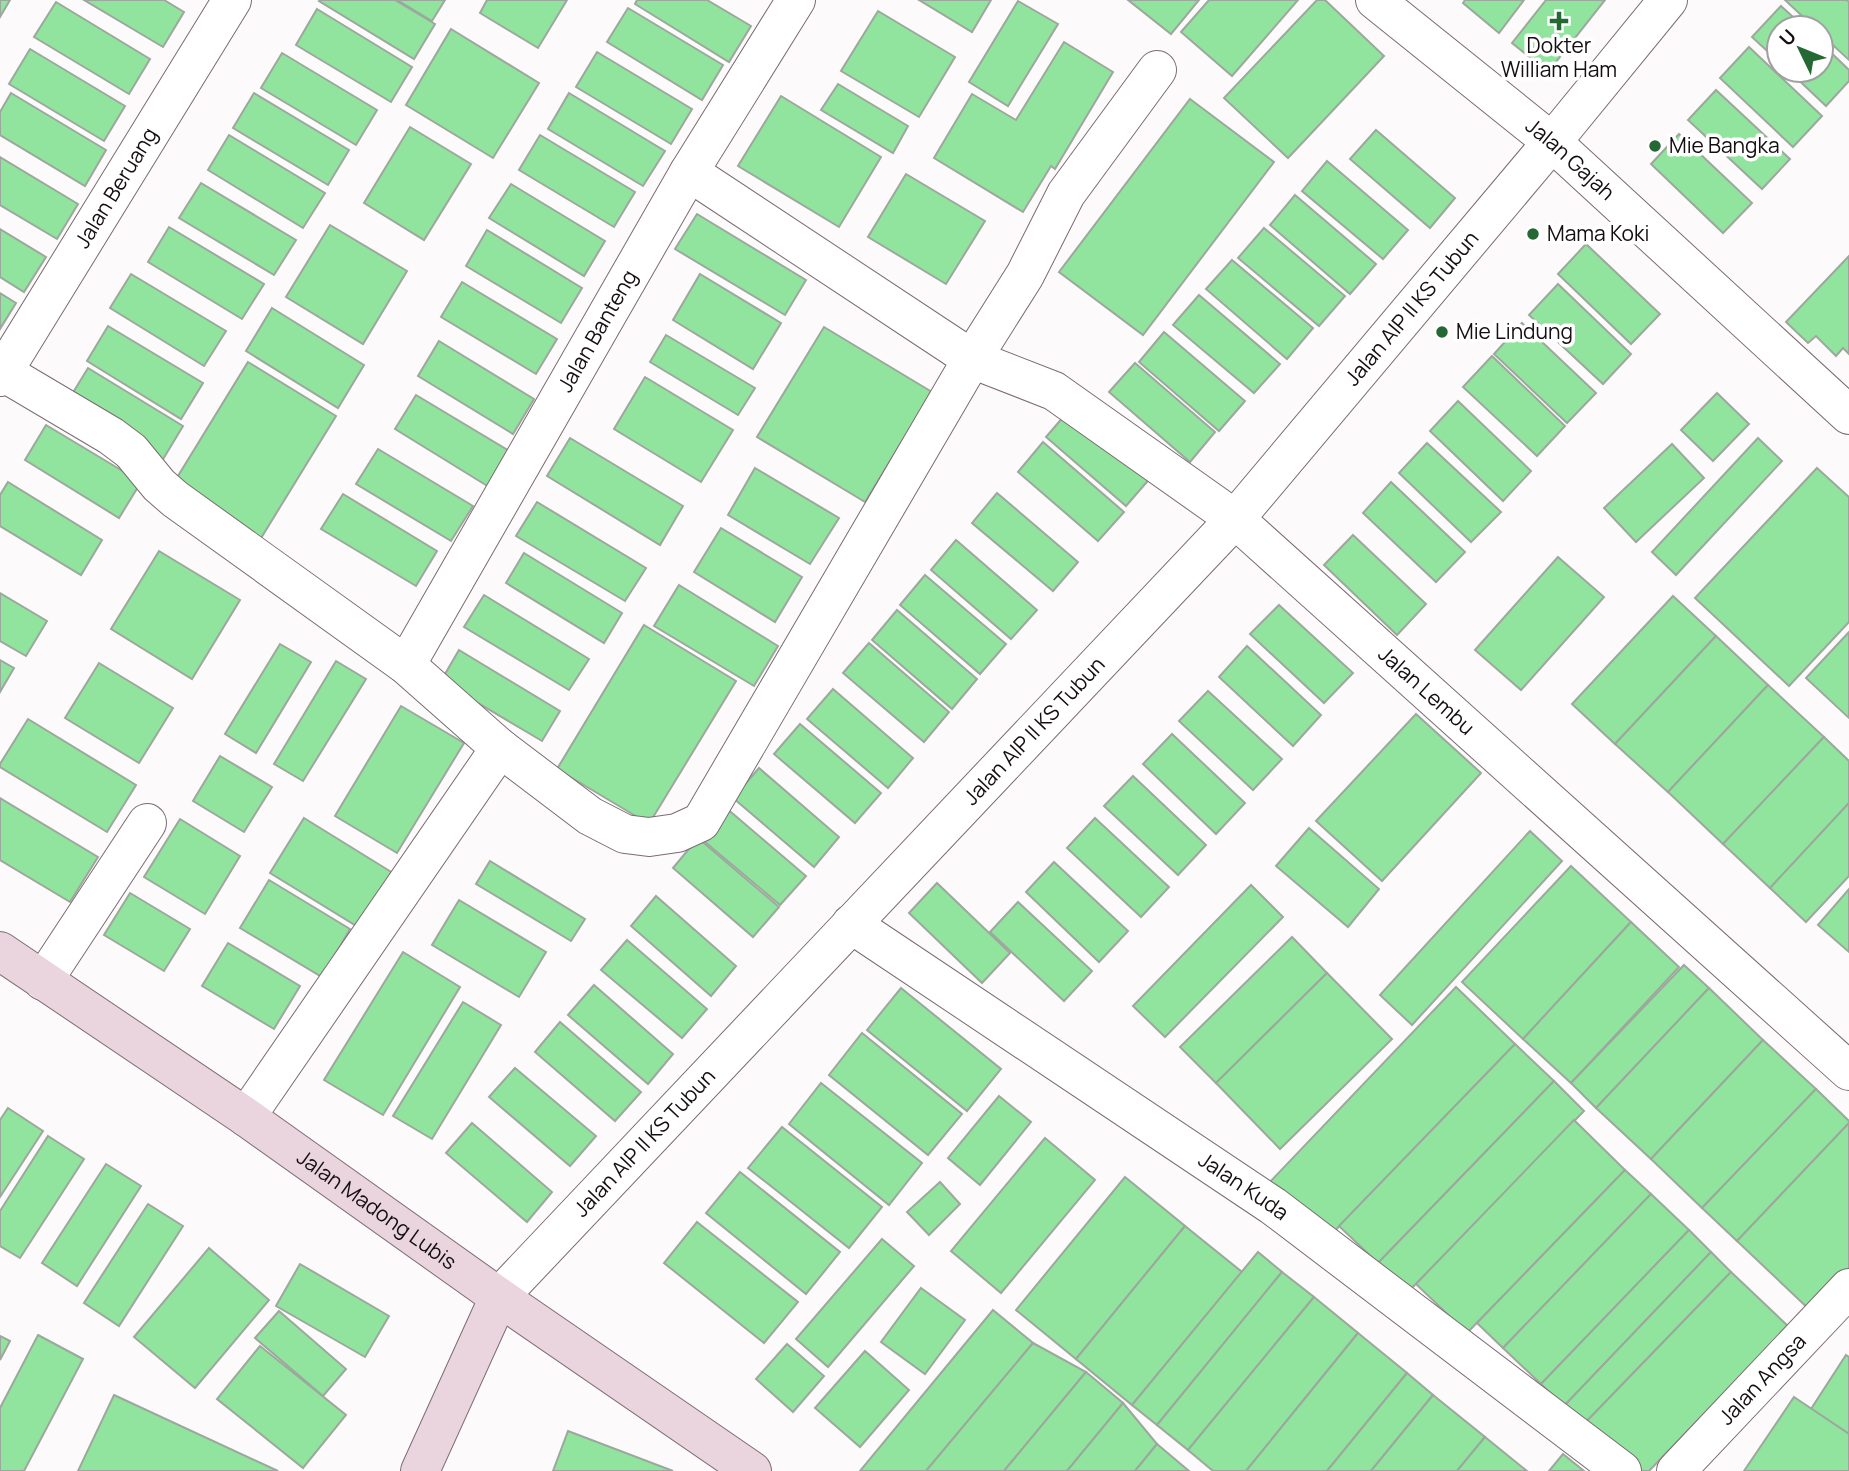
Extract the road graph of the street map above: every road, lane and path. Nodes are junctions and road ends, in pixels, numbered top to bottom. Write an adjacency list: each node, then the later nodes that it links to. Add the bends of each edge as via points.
1 (232, 0): 9 (street, Jalan Beruang)
2 (796, 0): 7 (street, Jalan Banteng)
3 (1375, 0): 6 (street, Jalan Gajah)
4 (1668, 0): 6 (street, Jalan AIP II KS Tubun)
5 (1157, 70): 8 (street, via 1066,194 1026,275)
6 (1552, 142): 10 (street, Jalan Gajah); 11 (street, Jalan AIP II KS Tubun)
7 (689, 172): 8 (street, Jalan Lembu); 12 (street, Jalan Banteng)
8 (972, 359): 11 (street, Jalan Lembu, via 1054,391); 13 (street, via 701,822 677,833 625,834 590,816)
9 (1, 374): 12 (street, via 111,436 175,499)
10 (1849, 415)
11 (1235, 519): 15 (street, Jalan AIP II KS Tubun); 18 (street, Jalan Lembu)
12 (406, 665): 13 (street)
13 (500, 748): 19 (street)
14 (147, 822): 17 (street)
15 (851, 924): 21 (street, Jalan AIP II KS Tubun); 24 (street, Jalan Kuda, via 1273,1206)
16 (0, 951): 17 (street, Jalan Madong Lubis)
17 (43, 981): 19 (street, Jalan Madong Lubis)
18 (1849, 1071)
19 (246, 1118): 21 (street, Jalan Madong Lubis)
20 (1849, 1288): 25 (street, Jalan Angsa)
21 (499, 1297): 22 (street, Jalan AIP II KS Tubun); 23 (street, Jalan Madong Lubis)
22 (420, 1471)
23 (752, 1471)
24 (1622, 1471)
25 (1676, 1471)

